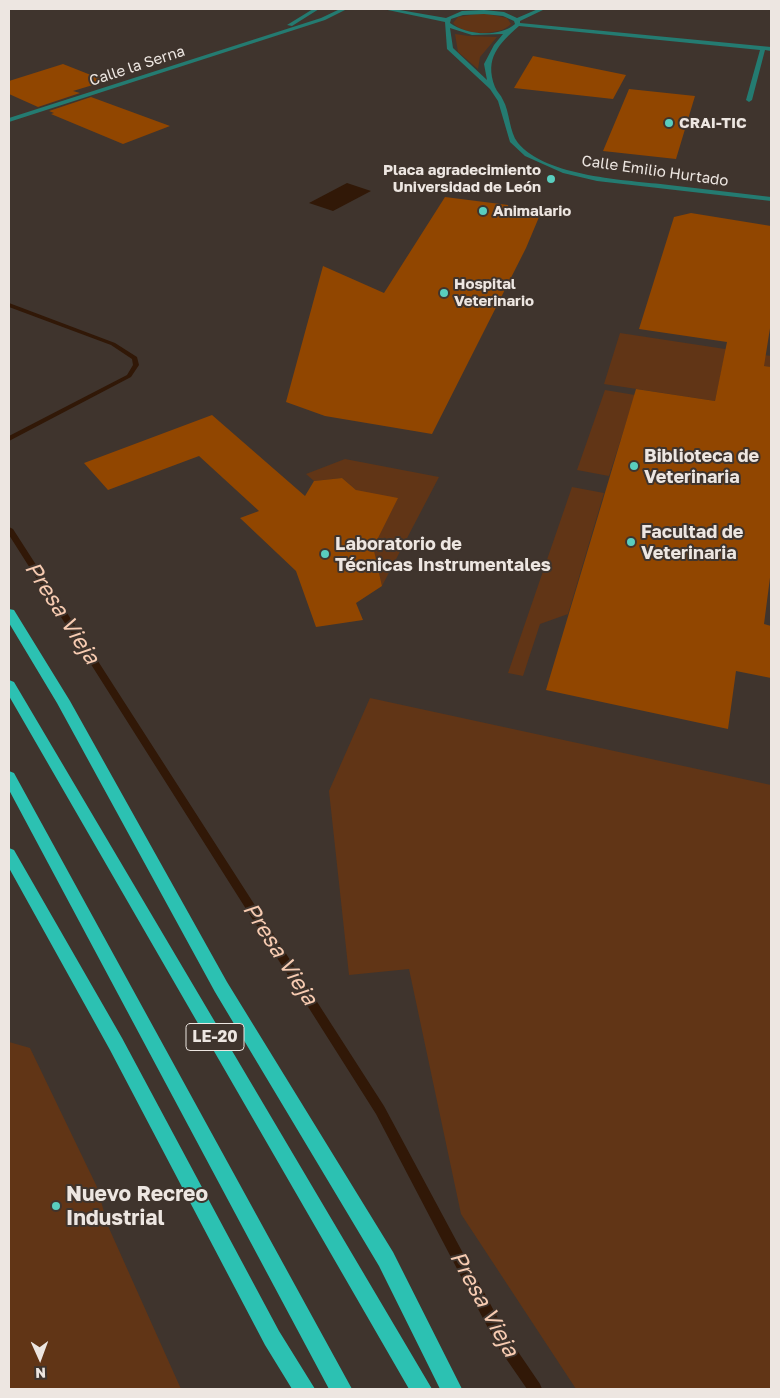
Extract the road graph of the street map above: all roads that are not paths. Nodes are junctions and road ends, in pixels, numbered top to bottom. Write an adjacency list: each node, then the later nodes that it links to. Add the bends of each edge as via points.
1 (316, 9): 12 (street, Calle la Serna)
2 (344, 9): 12 (street, Calle la Serna, via 324,20)
3 (386, 9): 9 (street, via 441,18)
4 (413, 9): 8 (street)
5 (476, 9): 7 (street)
6 (542, 9): 10 (street, Calle Emilio Hurtado)
7 (462, 13): 8 (street); 10 (street, via 495,12)
8 (454, 15): 9 (street)
9 (447, 22): 11 (street, via 457,30 478,34); 15 (street, Calle Emilio Hurtado, via 450,49)
10 (518, 22): 11 (street, Calle Emilio Hurtado); 13 (street)
11 (509, 31): 15 (street, Calle Emilio Hurtado, via 487,64)
12 (273, 36): 17 (street, Calle la Serna)
13 (763, 48): 14 (street); 16 (street)
14 (771, 49)
15 (492, 88): 18 (street, Calle Emilio Hurtado, via 501,101 513,142 526,155 544,164 597,179)
16 (749, 100)
17 (9, 120)
18 (771, 199)
19 (9, 613): 26 (highway, via 63,701 221,987 386,1259)
20 (9, 685): 25 (highway, LE-20)
21 (9, 776): 24 (highway, LE-20)
22 (9, 854): 23 (highway, via 116,1044 272,1338)
23 (304, 1389)
24 (341, 1389)
25 (421, 1389)
26 (451, 1389)

